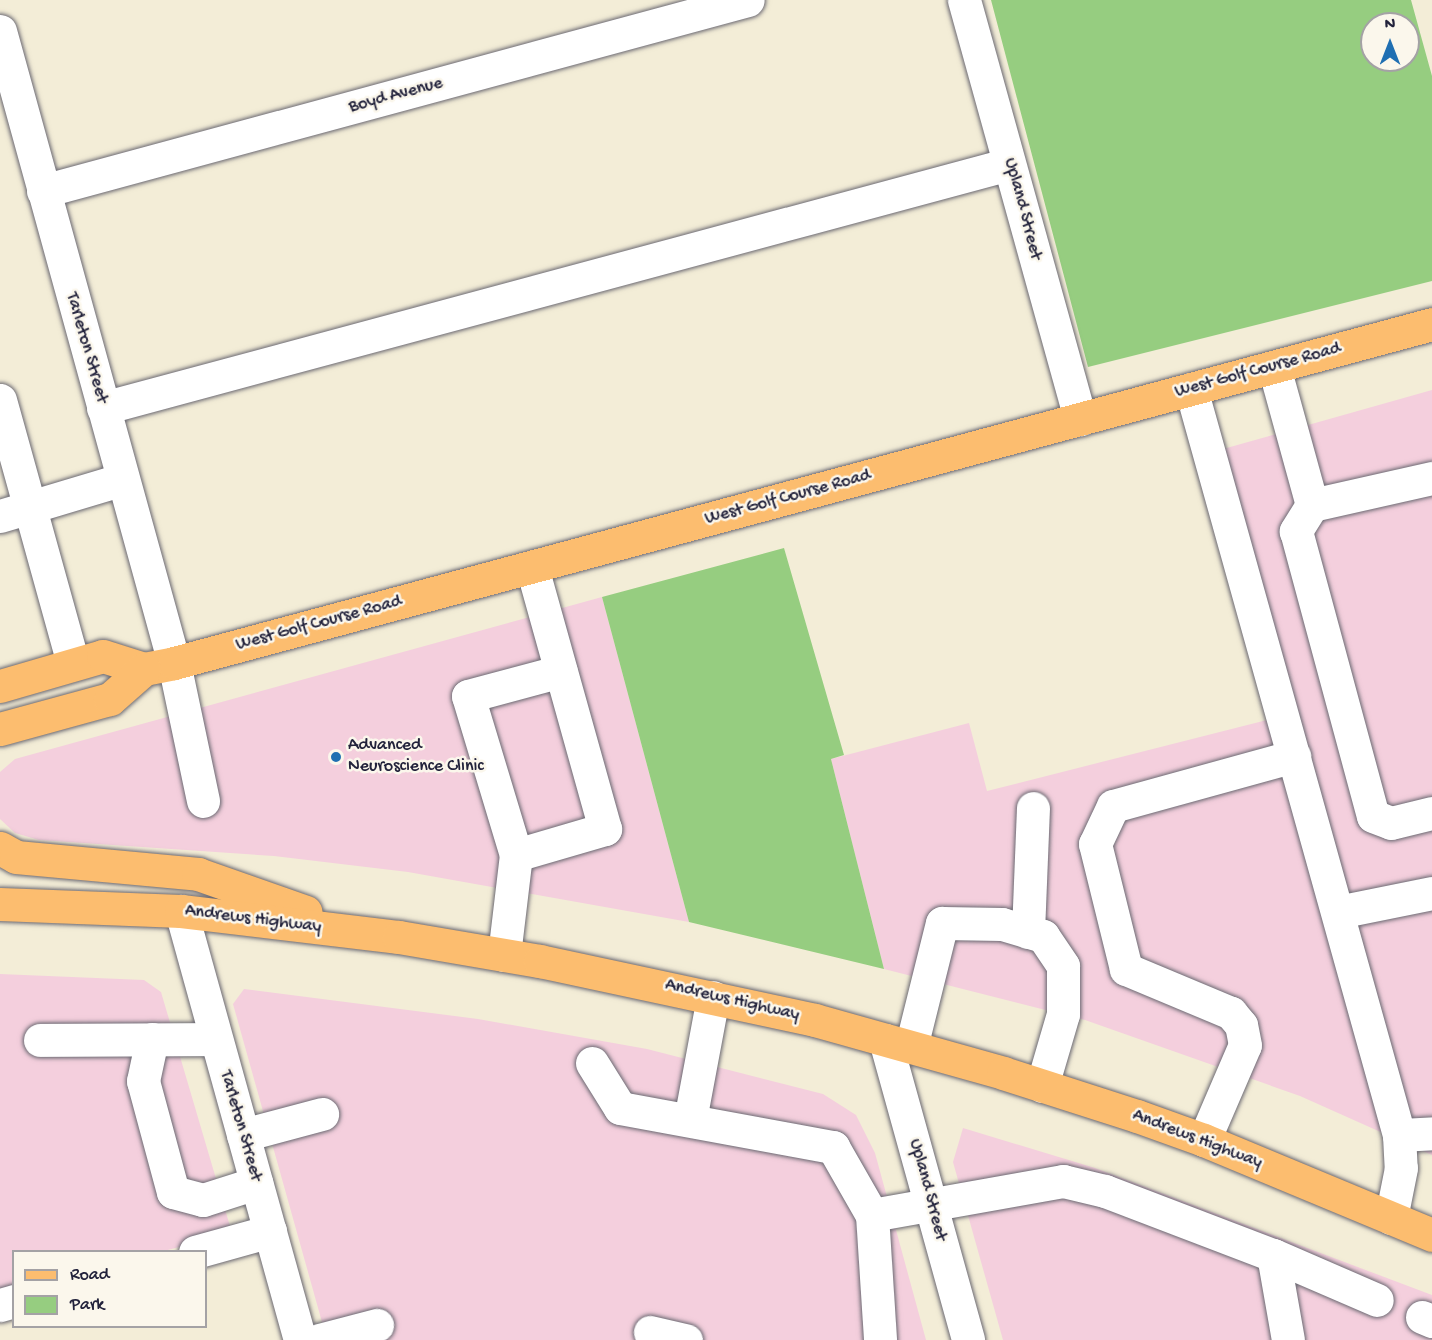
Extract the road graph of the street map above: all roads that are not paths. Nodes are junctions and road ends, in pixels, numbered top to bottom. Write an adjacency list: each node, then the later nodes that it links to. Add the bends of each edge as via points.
1 (748, 0): 5 (street, Boyd Avenue)
2 (964, 0): 4 (street, Upland Street)
3 (0, 31): 5 (street, Tarleton Street)
4 (1009, 164): 10 (street); 11 (street, Upland Street)
5 (43, 191): 10 (street, Tarleton Street)
6 (1432, 324): 7 (main road, West Golf Course Road)
7 (1274, 367): 8 (main road, West Golf Course Road); 14 (street)
8 (1191, 389): 11 (main road, West Golf Course Road); 22 (street)
9 (0, 400): 15 (street)
10 (103, 408): 13 (street, Tarleton Street)
11 (1080, 419): 16 (main road, West Golf Course Road)
12 (1432, 478): 14 (street)
13 (123, 479): 15 (street); 18 (street, Tarleton Street)
14 (1312, 506): 25 (street, via 1296,531 1373,816 1391,823)
15 (14, 512): 17 (street)
16 (532, 567): 18 (main road, West Golf Course Road); 19 (street)
17 (73, 664): 18 (main road, via 103,656); 20 (main road)
18 (159, 666): 21 (main road, West Golf Course Road, via 110,699); 23 (street, Tarleton Street)
19 (561, 671): 27 (street, via 605,829); 27 (street, via 468,696)
20 (0, 686)
21 (0, 729)
22 (1294, 756): 31 (street); 47 (street, via 1113,806 1095,844 1126,969 1231,1013 1241,1025 1245,1045)
23 (203, 801)
24 (1034, 808): 32 (street)
25 (1432, 813)
26 (0, 848): 33 (main road, via 16,857 198,874)
27 (516, 855): 34 (street)
28 (1432, 893): 31 (street)
29 (0, 904): 30 (main road, Andrews Highway)
30 (181, 911): 33 (main road, Andrews Highway); 37 (street, Tarleton Street)
31 (1338, 912): 46 (street)
32 (1028, 932): 39 (street, via 1002,924 942,922); 41 (street, via 1043,936 1062,966 1062,1014)
33 (370, 934): 34 (main road, Andrews Highway)
34 (504, 955): 35 (main road, Andrews Highway)
35 (713, 997): 39 (main road, Andrews Highway); 43 (street)
36 (152, 1039): 37 (street); 38 (street); 48 (street, via 143,1082 173,1192 203,1200)
37 (215, 1039): 45 (street, Tarleton Street)
38 (40, 1040)
39 (898, 1043): 41 (main road, Andrews Highway); 49 (street, Upland Street)
40 (592, 1063): 43 (street, via 620,1108)
41 (1042, 1086): 47 (main road, Andrews Highway)
42 (322, 1114): 45 (street)
43 (690, 1120): 50 (street, via 833,1147)
44 (1432, 1133): 46 (street)
45 (243, 1135): 48 (street, Tarleton Street)
46 (1399, 1135): 51 (street, via 1401,1168)
47 (1204, 1140): 51 (main road, Andrews Highway)
48 (256, 1183): 52 (street, Tarleton Street)
49 (931, 1204): 50 (street); 55 (street, via 1063,1181 1105,1191); 63 (street, Upland Street)
50 (872, 1215): 62 (street)
51 (1391, 1218): 53 (main road, Andrews Highway)
52 (270, 1231): 54 (street); 59 (street, Tarleton Street)
53 (1432, 1235)
54 (199, 1250)
55 (1273, 1255): 56 (street); 64 (street)
56 (1377, 1300)
57 (377, 1324): 60 (street)
58 (650, 1332): 61 (street)
59 (300, 1340)
60 (319, 1340)
61 (686, 1340)
62 (880, 1340)
63 (968, 1340)
64 (1288, 1340)

